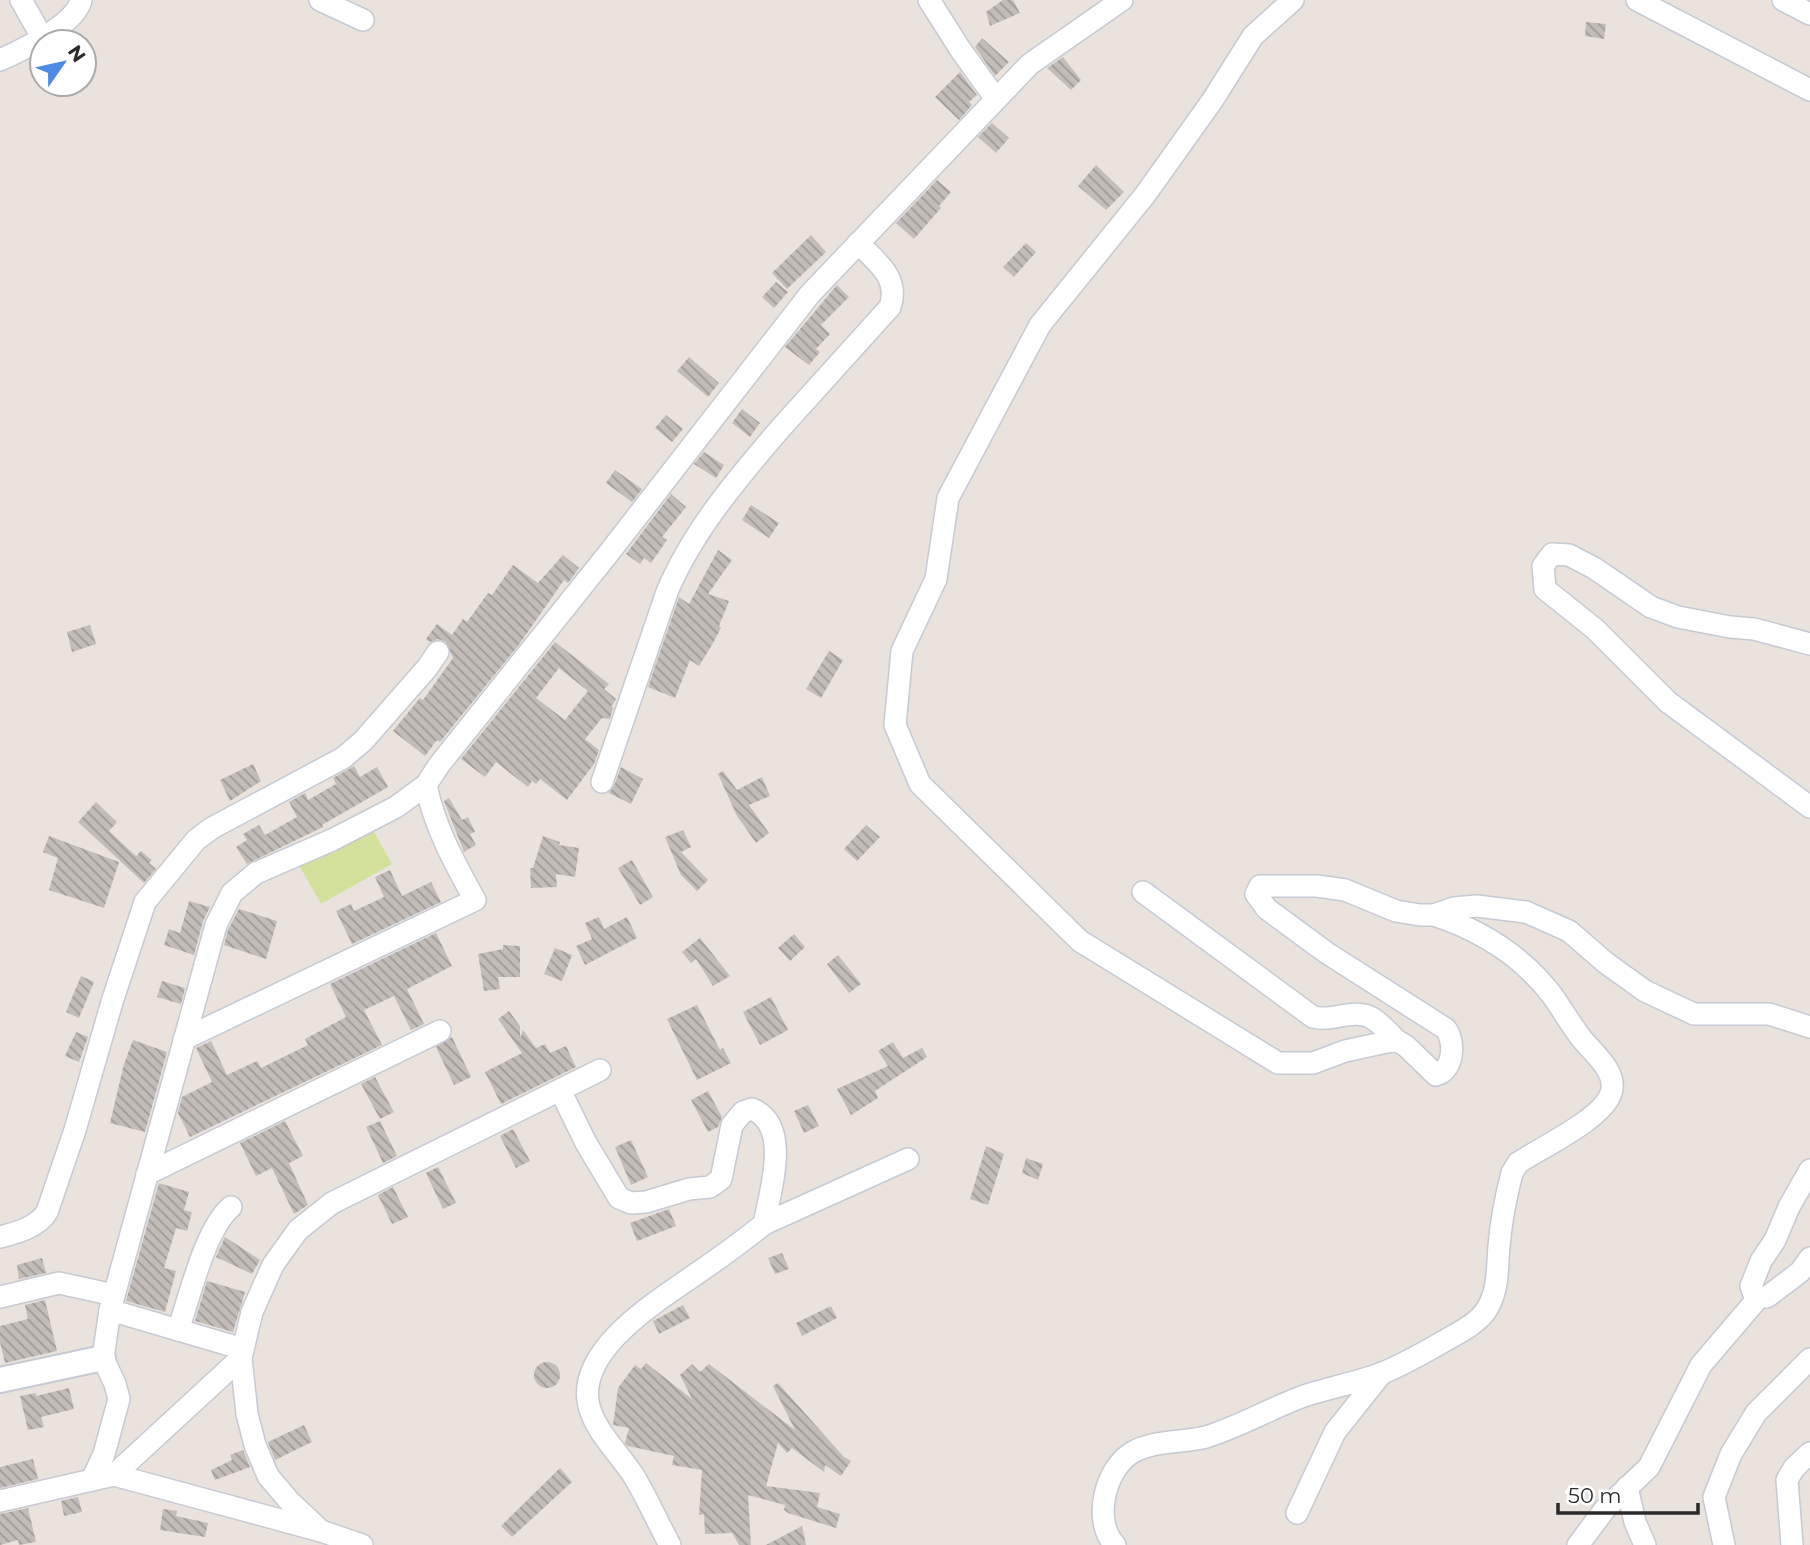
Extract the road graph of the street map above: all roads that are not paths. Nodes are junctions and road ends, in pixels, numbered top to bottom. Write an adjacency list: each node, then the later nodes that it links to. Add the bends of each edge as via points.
1 (21, 0): 11 (street)
2 (81, 0): 12 (street, via 71,19)
3 (320, 0): 10 (street)
4 (929, 0): 16 (street)
5 (1122, 0): 16 (street, via 1030,64)
6 (1293, 0): 28 (street, via 1254,36 1145,195 1040,325 948,498 936,579 902,651 895,725 920,784 1080,941 1278,1063 1313,1063)
7 (1637, 0): 15 (street)
8 (1783, 0): 9 (street)
9 (1810, 14)
10 (363, 20)
11 (37, 28)
12 (56, 28)
13 (28, 45): 14 (street)
14 (0, 60)
15 (1810, 90)
16 (996, 99): 17 (street)
17 (858, 243): 20 (street, via 890,278 895,293 890,307 758,455 722,499 681,562); 21 (street, via 810,294)
18 (1810, 644): 22 (street, via 1678,617 1651,607 1569,555 1552,554 1543,565 1545,589 1595,629 1668,702)
19 (438, 652): 36 (street, via 363,741 343,758 212,828 196,840 145,902 47,1212 32,1226)
20 (602, 782)
21 (426, 785): 27 (street, via 396,807 256,873 232,893 216,925); 27 (street, via 438,828 475,900)
22 (1810, 807)
23 (1143, 892): 28 (street, via 1313,1017 1369,1016)
24 (1434, 915): 25 (street, via 1477,906 1527,912 1569,931 1645,991 1694,1014 1769,1014); 28 (street, via 1396,911 1345,890 1277,884 1257,889 1259,902 1267,909 1446,1029 1451,1037 1448,1066 1440,1074 1431,1072); 45 (street, via 1482,934 1541,982 1607,1068 1611,1095 1586,1122 1518,1163 1512,1173 1498,1278 1483,1314 1456,1334)
25 (1810, 1027)
26 (440, 1031): 33 (street)
27 (184, 1039): 33 (street)
28 (1396, 1040)
29 (600, 1070): 30 (street)
30 (560, 1090): 35 (street, via 619,1198 631,1203 710,1187 721,1179 732,1125 743,1112 760,1112 772,1127 776,1154); 42 (street, via 332,1203 298,1230 273,1265 252,1312)
31 (908, 1159): 35 (street)
32 (1810, 1170): 39 (street, via 1761,1261 1751,1286)
33 (147, 1174): 40 (street)
34 (231, 1207): 41 (street, via 217,1221)
35 (764, 1224): 55 (street, via 636,1316 597,1360 590,1379 589,1405 600,1429 634,1477)
36 (0, 1237)
37 (1810, 1258): 39 (street, via 1783,1287)
38 (0, 1297): 40 (street, via 59,1283)
39 (1759, 1297): 50 (street, via 1701,1365 1649,1467)
40 (112, 1303): 41 (street); 43 (street)
41 (178, 1329): 42 (street)
42 (242, 1353): 48 (street); 53 (street, via 247,1414 268,1476)
43 (103, 1358): 46 (street); 49 (street, via 119,1399)
44 (1810, 1359): 59 (street, via 1756,1413 1731,1454 1714,1496)
45 (1382, 1373): 52 (street, via 1335,1432); 56 (street, via 1303,1397 1205,1437 1132,1453 1114,1470 1105,1494 1104,1521)
46 (0, 1380)
47 (1810, 1452): 60 (street, via 1787,1480)
48 (114, 1475): 49 (street); 53 (street)
49 (92, 1480): 51 (street)
50 (1627, 1487): 57 (street); 58 (street)
51 (0, 1501)
52 (1297, 1513)
53 (321, 1531): 54 (street)
54 (362, 1545)
55 (670, 1545)
56 (1115, 1545)
57 (1578, 1545)
58 (1645, 1545)
59 (1724, 1545)
60 (1792, 1545)

